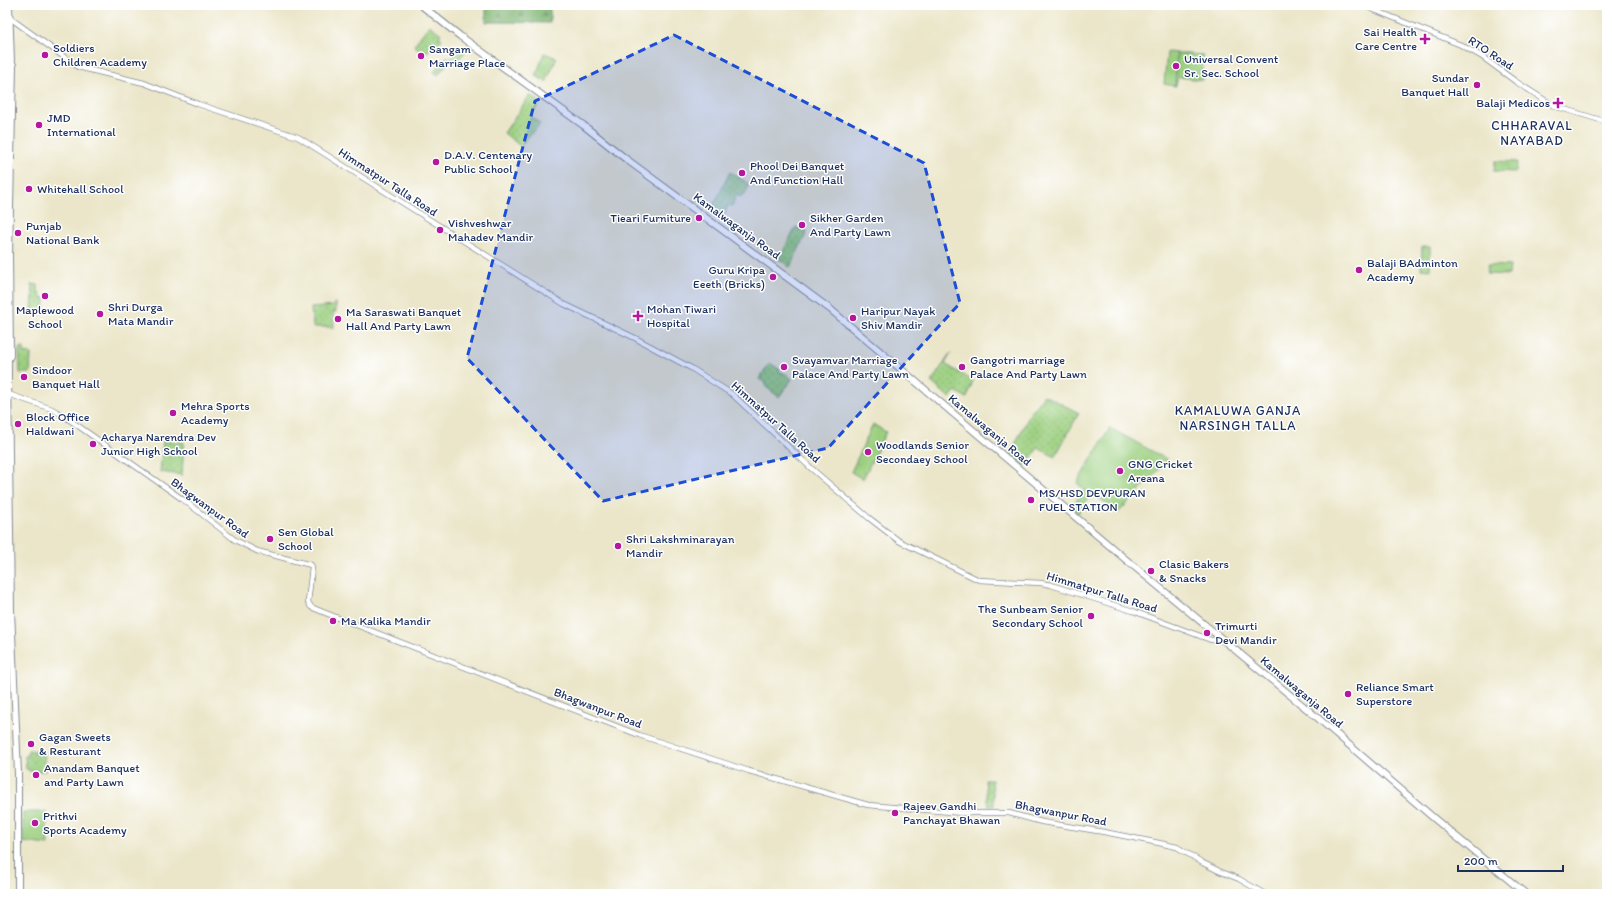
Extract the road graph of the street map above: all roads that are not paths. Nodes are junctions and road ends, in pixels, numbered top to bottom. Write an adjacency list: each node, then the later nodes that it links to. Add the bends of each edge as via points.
1 (9, 5): 4 (main road)
2 (421, 5): 14 (main road, Kamalwaganja Road, via 830,308)
3 (1362, 5): 7 (street, RTO Road, via 1461,45 1554,106)
4 (10, 18): 5 (main road); 14 (street, Himmatpur Talla Road, via 78,67 144,84 298,137 564,304 617,328 691,368 742,402 812,469 899,541 979,580 1048,584 1133,611 1211,640)
5 (8, 28): 6 (main road, via 13,66)
6 (11, 107): 8 (main road); 9 (main road)
7 (1607, 122)
8 (5, 226)
9 (7, 296): 11 (main road, via 10,356)
10 (5, 304): 11 (main road)
11 (8, 359): 12 (main road)
12 (8, 394): 13 (main road); 16 (street, Bhagwanpur Road, via 52,409 64,416 185,501 235,540 257,551 311,566 308,602 311,607 323,612 639,735 749,771 868,805 963,813 1009,813 1042,822 1159,842 1177,847 1203,864 1239,879)
13 (7, 444): 15 (main road, via 18,768)
14 (1219, 637): 17 (main road, Kamalwaganja Road)
15 (18, 894)
16 (1265, 894)
17 (1526, 894)

